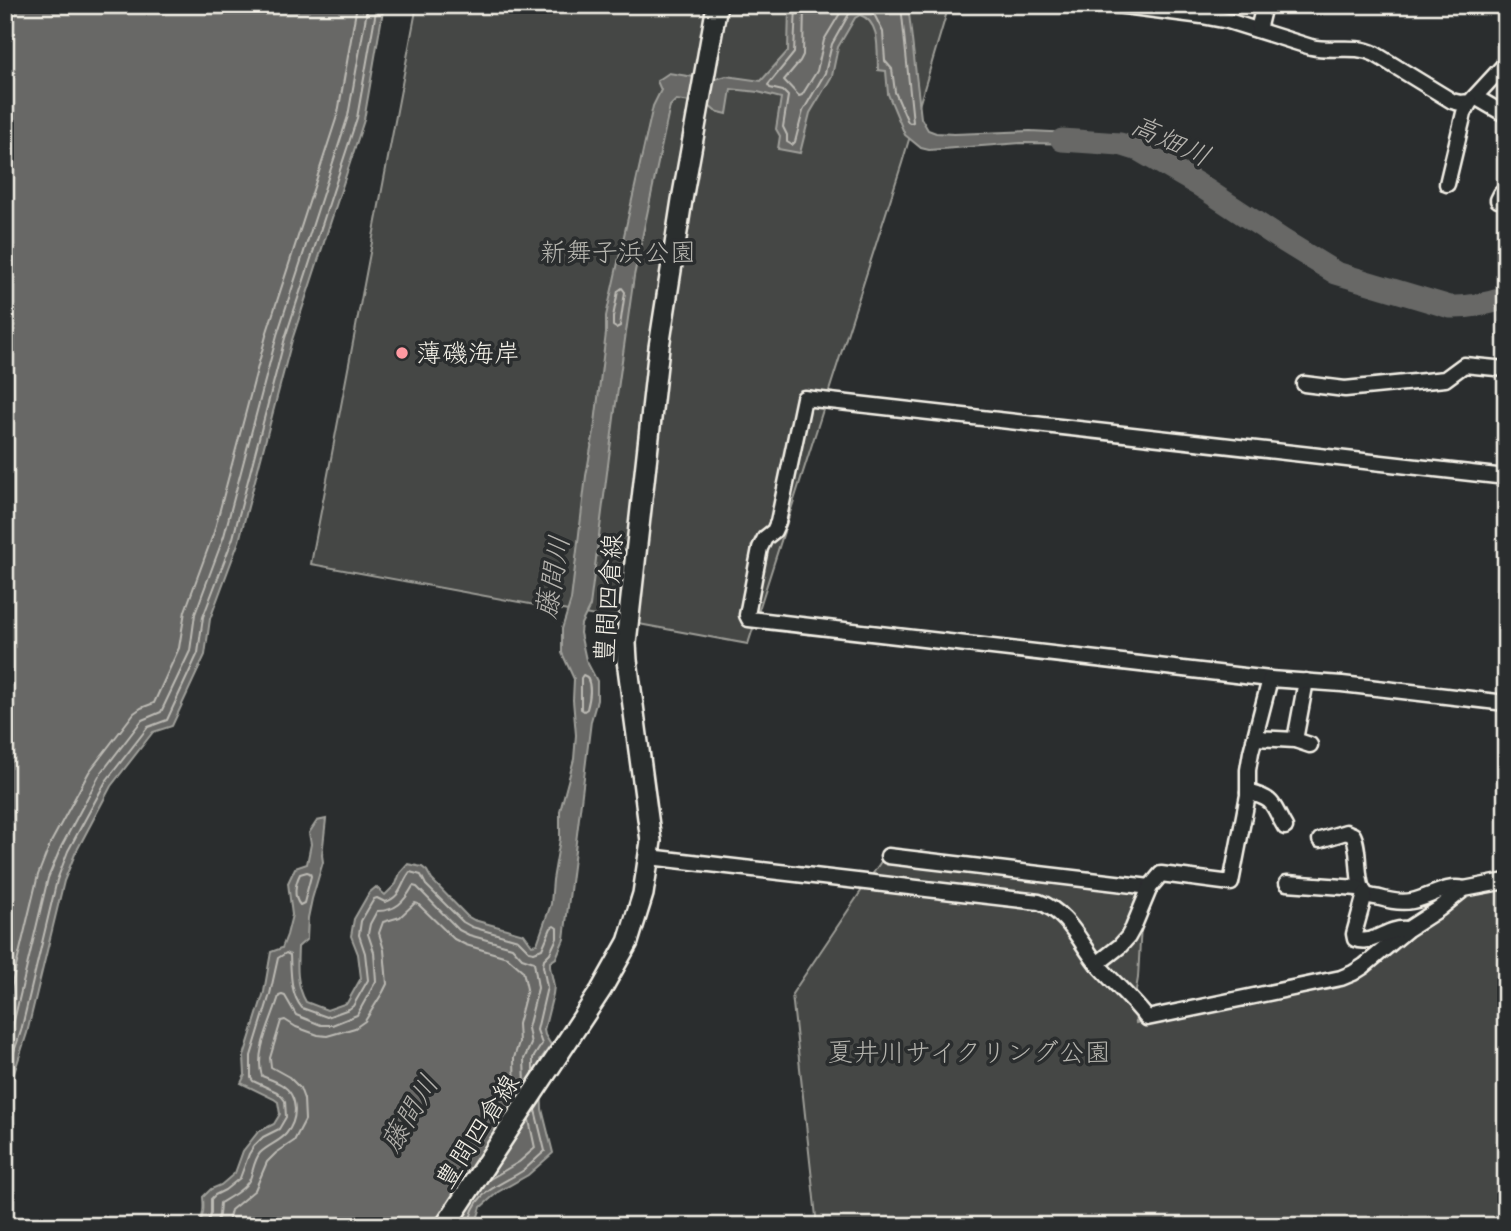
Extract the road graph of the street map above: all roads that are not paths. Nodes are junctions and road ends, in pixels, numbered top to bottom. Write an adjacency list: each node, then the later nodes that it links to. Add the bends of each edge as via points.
1 (717, 5): 20 (main road, 豊間四倉線, via 659,347 626,643 651,841)
2 (1116, 5): 4 (street, via 1202,16)
3 (1264, 5): 4 (street)
4 (1258, 30): 6 (street, via 1323,50 1365,49 1452,101)
5 (1506, 63): 6 (street)
6 (1472, 99): 7 (street); 8 (street, via 1464,113)
7 (1506, 116)
8 (1447, 184)
9 (1506, 369): 10 (street, via 1464,365 1446,379 1365,388)
10 (1304, 384)
11 (1506, 477): 12 (street, via 804,398 778,522 760,548 749,619)
12 (1270, 679): 13 (street); 15 (street)
13 (1306, 681): 14 (street); 15 (street, via 1303,743)
14 (1506, 703)
15 (1255, 738): 16 (street)
16 (1248, 792): 17 (street, via 1272,801); 23 (street, via 1231,883 1161,874)
17 (1285, 827)
18 (1320, 840): 25 (street, via 1346,832 1353,835)
19 (888, 856): 23 (street)
20 (649, 857): 27 (street, via 1039,902 1059,913); 28 (main road, 豊間四倉線, via 628,942)
21 (1506, 881): 24 (street)
22 (1287, 883): 25 (street)
23 (1150, 887): 27 (street, via 1128,937)
24 (1464, 889): 25 (street, via 1446,889 1410,902 1370,897); 26 (street)
25 (1364, 892): 26 (street, via 1355,939 1365,942 1394,929)
26 (1408, 929): 27 (street, via 1364,966 1341,978 1147,1018)
27 (1097, 964)
28 (445, 1226)

